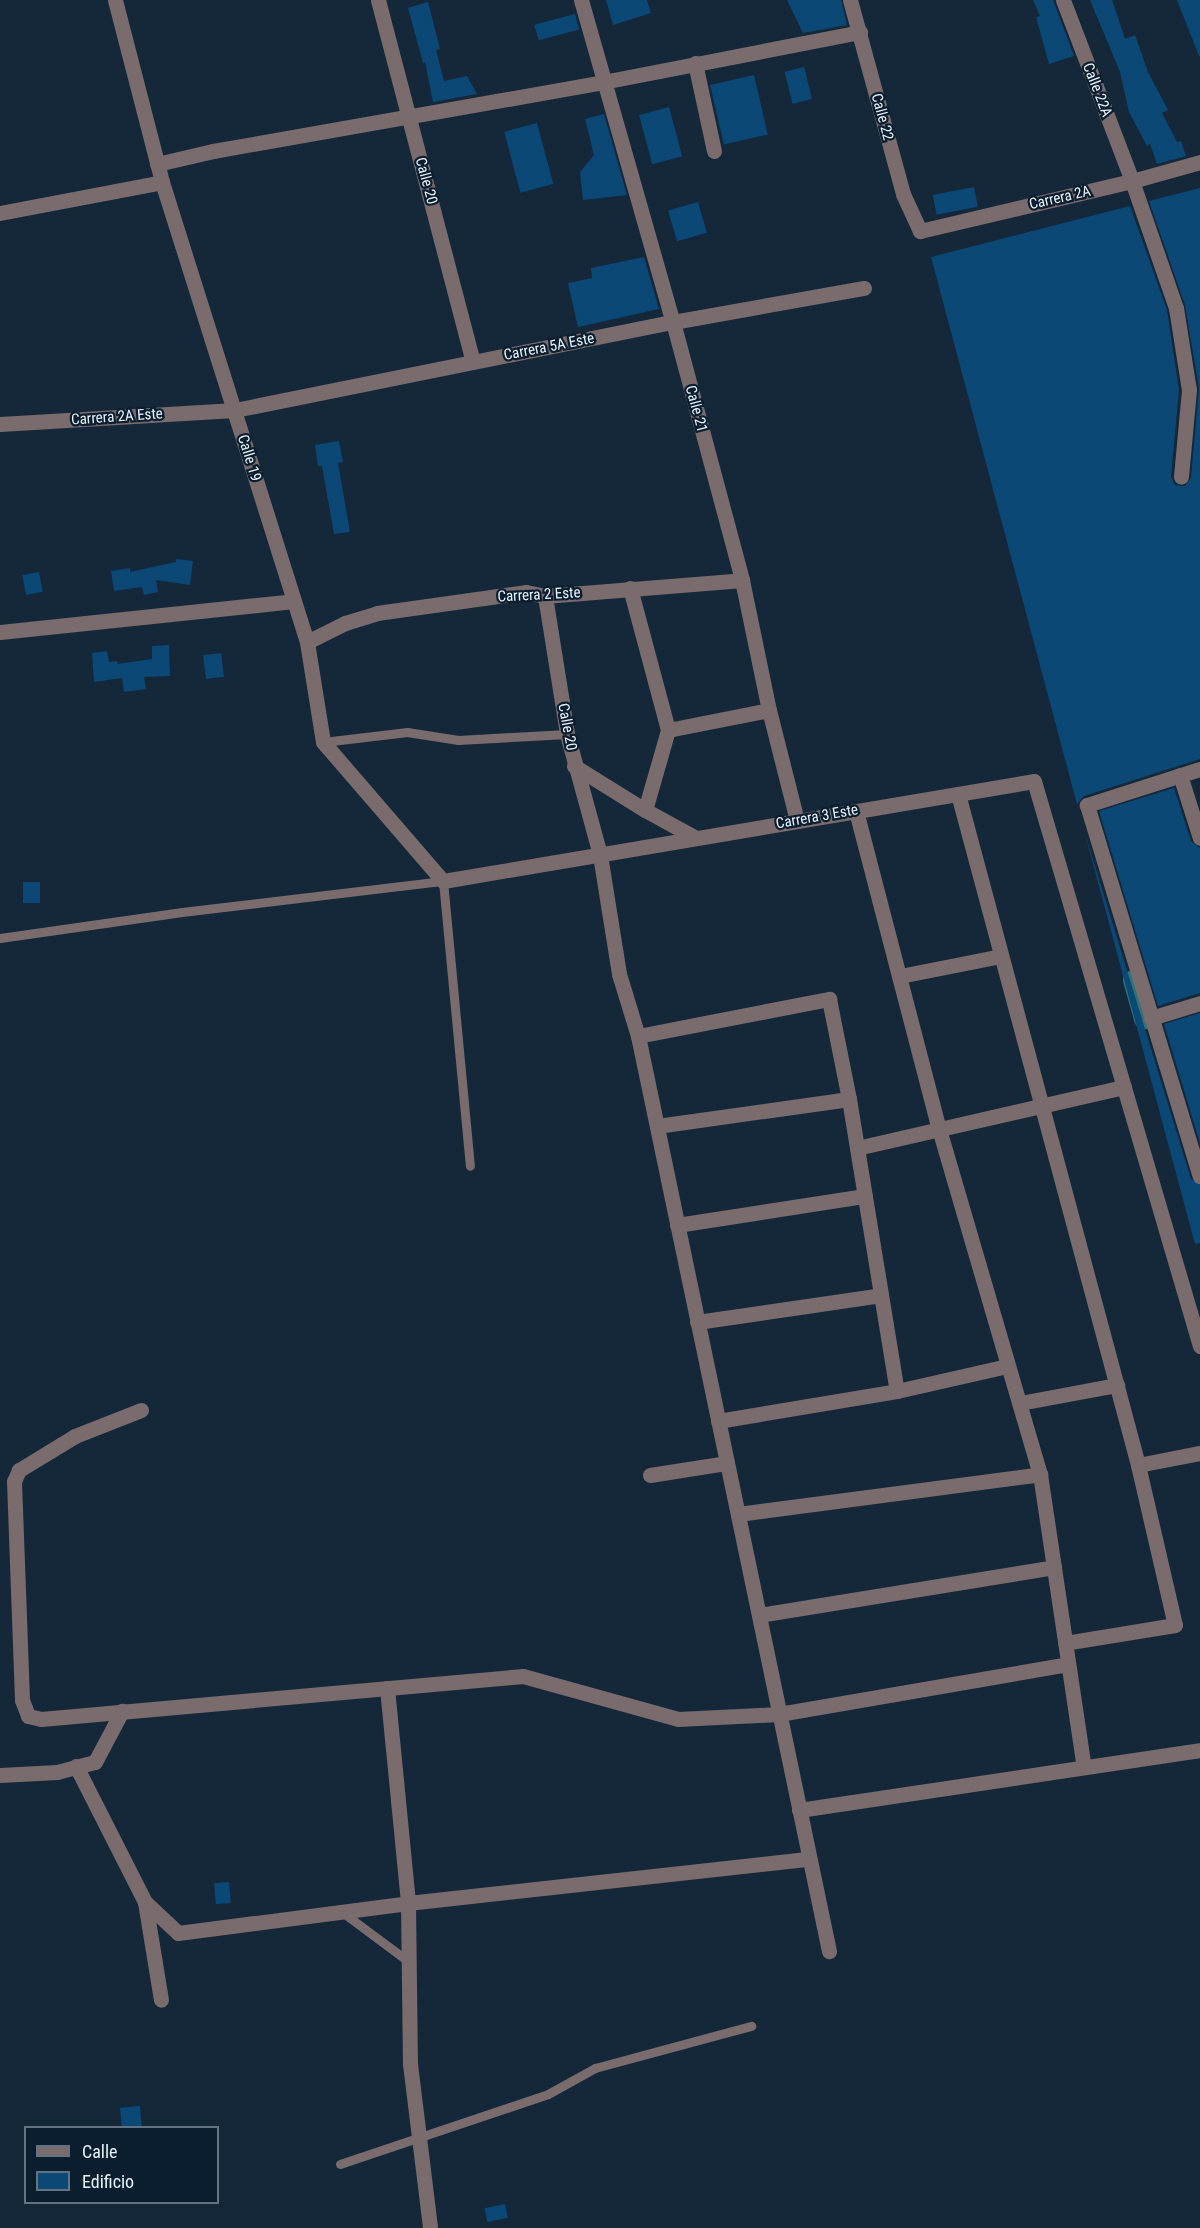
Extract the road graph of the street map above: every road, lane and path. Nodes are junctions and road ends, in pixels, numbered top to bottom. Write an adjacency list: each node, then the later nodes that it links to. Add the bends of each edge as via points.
1 (115, 0): 12 (street, Calle 19)
2 (378, 0): 9 (street, Calle 20)
3 (581, 0): 8 (street, Calle 21)
4 (850, 0): 6 (street, Calle 22)
5 (1063, 0): 13 (street, Calle 22A)
6 (860, 32): 7 (street); 16 (street, Calle 22, via 903,194)
7 (695, 63): 8 (street); 10 (street)
8 (603, 82): 9 (street); 18 (street, Calle 21)
9 (409, 116): 12 (street); 19 (street, Calle 20)
10 (714, 151)
11 (1200, 162): 13 (street, Carrera 2A)
12 (157, 164): 14 (street, Calle 19)
13 (1132, 181): 16 (street, Carrera 2A); 22 (street, Calle 22A, via 1176,308 1189,390)
14 (162, 182): 15 (street); 20 (street, Calle 19)
15 (0, 213)
16 (920, 231)
17 (864, 288): 18 (street, Carrera 5A Este)
18 (673, 322): 19 (street, Carrera 5A Este); 23 (street, Calle 21)
19 (473, 362): 20 (street, Carrera 5A Este)
20 (235, 410): 21 (street, Carrera 2A Este); 26 (street, Calle 19)
21 (0, 424)
22 (1181, 477)
23 (741, 580): 24 (street, Carrera 2 Este); 29 (street, Calle 21)
24 (630, 588): 25 (street, Carrera 2 Este); 30 (street)
25 (544, 596): 28 (street, Carrera 2 Este, via 526,592 377,613 345,623); 31 (street, Calle 20)
26 (293, 601): 27 (street); 28 (street, Calle 19)
27 (0, 632)
28 (307, 642): 32 (street, Calle 19)
29 (769, 711): 30 (street); 39 (street, Calle 21)
30 (668, 730): 37 (street)
31 (567, 734): 32 (lane, via 458,740 407,732); 33 (street, Calle 20)
32 (323, 742): 43 (street)
33 (574, 766): 37 (street); 42 (street, Calle 20)
34 (1200, 769): 35 (street)
35 (1180, 775): 41 (street); 48 (street, via 1087,805)
36 (958, 794): 38 (street, Carrera 3 Este); 45 (street); 50 (street, Carrera 3 Este, via 1034,781)
37 (645, 810): 40 (street)
38 (856, 811): 39 (street, Carrera 3 Este); 46 (street)
39 (797, 821): 40 (street, Carrera 3 Este)
40 (696, 838): 42 (street, Carrera 3 Este)
41 (1200, 838)
42 (600, 855): 43 (street, Carrera 3 Este); 49 (street, Calle 20, via 619,974)
43 (442, 881): 44 (lane); 56 (lane)
44 (0, 938)
45 (1001, 956): 46 (street); 52 (street)
46 (900, 976): 54 (street)
47 (1200, 1003): 48 (street)
48 (1151, 1018): 57 (street)
49 (638, 1036): 51 (street, via 829,999); 53 (street, Calle 20)
50 (1124, 1087): 52 (street); 62 (street)
51 (849, 1099): 53 (street); 55 (street)
52 (1042, 1106): 54 (street); 64 (street)
53 (657, 1126): 59 (street, Calle 20)
54 (939, 1129): 55 (street); 63 (street)
55 (857, 1148): 58 (street)
56 (470, 1166)
57 (1200, 1176)
58 (865, 1196): 59 (street); 60 (street)
59 (677, 1225): 61 (street, Calle 20)
60 (881, 1295): 61 (street); 65 (street)
61 (697, 1322): 68 (street, Calle 20)
62 (1200, 1346)
63 (1007, 1366): 65 (street); 66 (street)
64 (1117, 1385): 66 (street); 71 (street)
65 (897, 1391): 68 (street)
66 (1020, 1403): 73 (street)
67 (141, 1410): 80 (street, via 75,1436 20,1470 14,1481 22,1700 28,1716 41,1719)
68 (718, 1421): 70 (street, Calle 20)
69 (1200, 1453): 71 (street)
70 (727, 1463): 72 (street); 74 (street, Calle 20)
71 (1138, 1465): 77 (street, via 1174,1624)
72 (650, 1474)
73 (1040, 1474): 74 (street); 75 (street)
74 (738, 1515): 76 (street, Calle 20)
75 (1054, 1567): 76 (street); 77 (street)
76 (759, 1615): 81 (street, Calle 20)
77 (1065, 1643): 78 (street)
78 (1068, 1664): 81 (street); 84 (street)
79 (387, 1688): 80 (street); 81 (street, via 523,1676 678,1719); 89 (street)
80 (123, 1711): 83 (street, via 95,1762)
81 (779, 1714): 86 (street, Calle 20)
82 (1200, 1750): 84 (street)
83 (76, 1766): 85 (street, via 57,1772); 88 (street)
84 (1084, 1767): 86 (street)
85 (0, 1775)
86 (799, 1809): 87 (street, Calle 20)
87 (809, 1859): 89 (street); 91 (street, Calle 20)
88 (145, 1902): 90 (street, via 178,1933); 93 (street)
89 (408, 1903): 90 (street); 92 (street)
90 (342, 1912): 92 (lane)
91 (829, 1951)
92 (409, 1962): 95 (street, via 410,2064)
93 (161, 2000)
94 (751, 2026): 95 (lane, via 595,2068 548,2094)
95 (418, 2136): 96 (lane); 97 (street)
96 (340, 2164)
97 (430, 2228)

